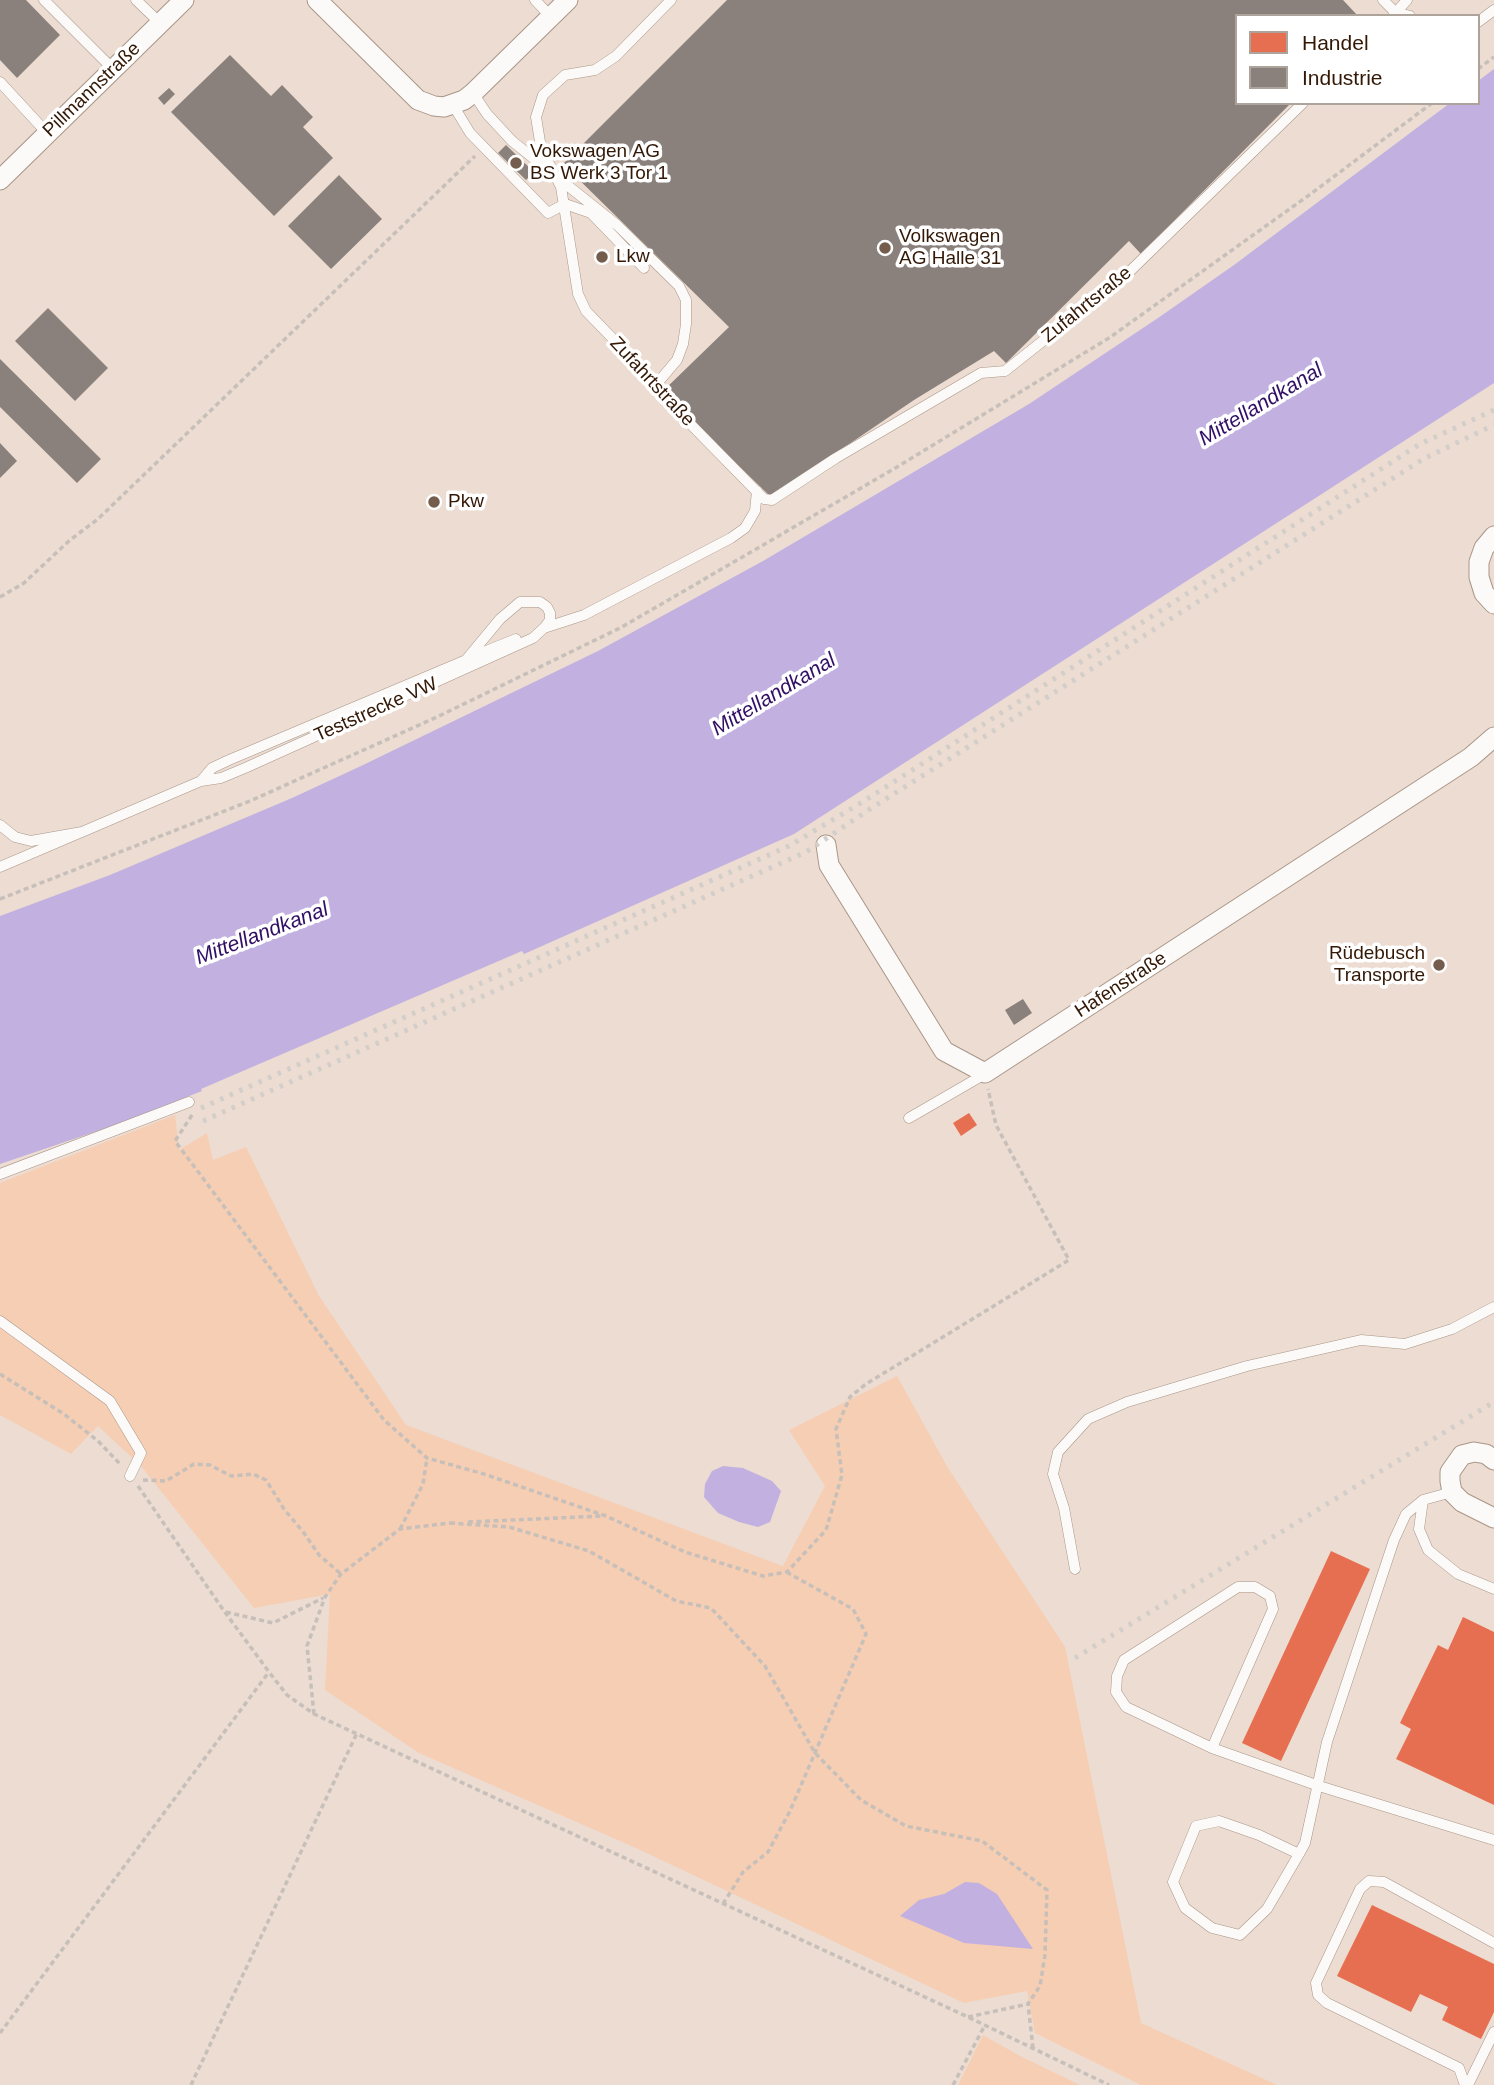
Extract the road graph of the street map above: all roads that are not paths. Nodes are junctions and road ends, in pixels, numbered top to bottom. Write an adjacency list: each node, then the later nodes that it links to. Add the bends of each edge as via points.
1 (44, 0): 13 (lane)
2 (136, 0): 12 (lane)
3 (184, 0): 12 (street, Pillmannstraße)
4 (317, 0): 16 (street, via 418,100 434,106)
5 (534, 0): 11 (lane)
6 (568, 0): 11 (street)
7 (671, 0): 20 (lane, Zufahrtstraße, via 616,56 596,70 565,75 543,95 536,117 541,148)
8 (1383, 0): 10 (lane)
9 (1407, 0): 10 (lane)
10 (1394, 14)
11 (551, 17): 15 (street)
12 (160, 23): 13 (street, Pillmannstraße)
13 (113, 69): 18 (street, Pillmannstraße)
14 (0, 82): 18 (lane)
15 (473, 93): 16 (street); 20 (lane, via 507,136)
16 (453, 105): 21 (lane, via 470,133 548,213)
17 (1301, 105): 24 (lane, Zufahrtsraße, via 1126,275 1005,371 981,373 772,500)
18 (47, 133): 19 (street, Pillmannstraße)
19 (3, 172)
20 (556, 177): 21 (lane, Zufahrtstraße); 23 (lane, via 617,225 679,286 686,300 686,324 677,360)
21 (565, 204): 22 (lane, via 591,213); 23 (lane, Zufahrtstraße, via 578,294 586,311 648,375)
22 (644, 268)
23 (654, 387): 24 (lane, Zufahrtstraße)
24 (757, 491): 27 (lane, Teststrecke VW, via 755,511 732,538 584,615)
25 (1494, 536): 26 (street, via 1483,548 1479,562 1484,593)
26 (1494, 604)
27 (545, 627): 28 (lane, Teststrecke VW); 28 (lane, Teststrecke VW, via 550,620 547,607 540,602 520,603 500,619); 30 (lane, Teststrecke VW, via 533,638 399,699 221,778)
28 (466, 660): 30 (lane, Teststrecke VW, via 229,760 212,768)
29 (1494, 737): 34 (street, Hafenstraße, via 1471,757)
30 (201, 781): 31 (lane, Teststrecke VW, via 82,832 31,841); 33 (lane, Teststrecke VW)
31 (0, 825)
32 (826, 845): 34 (street, via 829,865 944,1051)
33 (0, 867)
34 (985, 1073): 36 (lane)
35 (191, 1107): 37 (lane)
36 (909, 1118)
37 (0, 1174)
38 (1494, 1307): 45 (lane, via 1452,1329 1405,1344 1361,1340 1247,1366 1127,1402 1088,1419 1058,1452 1053,1474)
39 (0, 1321): 41 (lane, via 110,1401 141,1453)
40 (1494, 1460): 42 (street, via 1474,1452 1462,1455 1450,1472)
41 (132, 1478)
42 (1452, 1492): 43 (lane); 44 (street, via 1462,1503)
43 (1423, 1500): 46 (lane, via 1419,1529 1428,1550 1458,1574); 48 (lane, via 1406,1514 1394,1540 1328,1742)
44 (1494, 1518)
45 (1075, 1569)
46 (1494, 1588)
47 (1212, 1748): 47 (lane, via 1126,1707 1116,1692 1117,1676 1124,1660 1238,1587 1255,1587 1270,1596 1273,1609); 48 (lane)
48 (1319, 1786): 49 (lane); 50 (lane)
49 (1494, 1840)
50 (1299, 1854): 50 (lane, via 1267,1909 1240,1935 1212,1928 1185,1908 1173,1882 1196,1826 1219,1821)
51 (1494, 1943): 53 (lane, via 1384,1882 1369,1881 1360,1889 1316,1983 1318,1995 1327,2003 1459,2068)
52 (1494, 2032): 53 (lane)
53 (1466, 2085)

